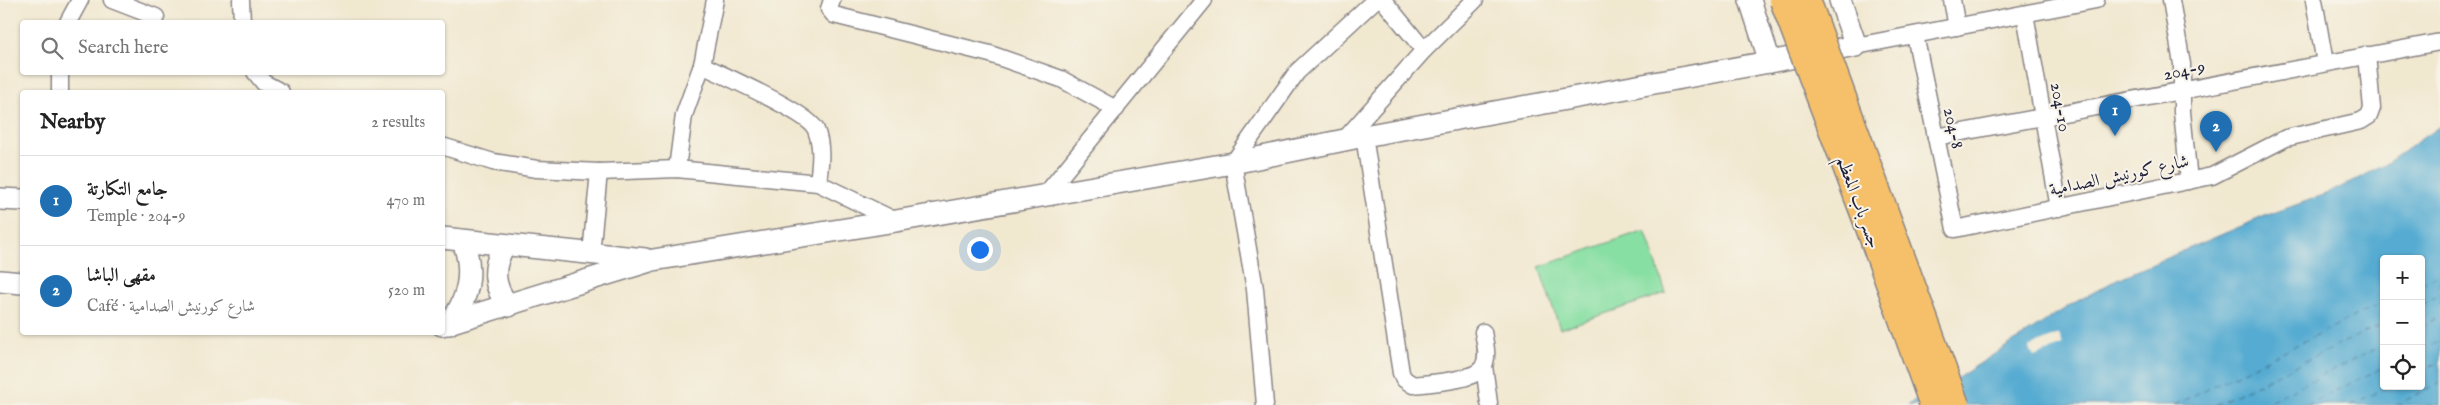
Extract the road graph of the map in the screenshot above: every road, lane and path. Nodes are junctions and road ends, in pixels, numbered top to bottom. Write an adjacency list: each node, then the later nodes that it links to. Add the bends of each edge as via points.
1 (80, 0): 20 (street)
2 (112, 0): 19 (street)
3 (242, 0): 21 (street)
4 (715, 0): 30 (street)
5 (832, 0): 36 (street, via 829,9 834,15 990,54 1061,79)
6 (1204, 0): 36 (street)
7 (1375, 0): 41 (street, via 1297,72)
8 (1384, 0): 26 (street)
9 (1475, 0): 26 (street)
10 (1750, 0): 28 (street)
11 (1783, 0): 64 (main road, جسر باب المعظم, bridge)
12 (1807, 0): 65 (main road, جسر باب المعظم, bridge)
13 (1840, 0): 25 (street)
14 (1952, 0): 22 (street)
15 (2096, 0): 18 (street)
16 (2171, 0): 35 (street)
17 (2314, 0): 29 (street)
18 (2025, 14): 22 (street); 37 (street, 204-10)
19 (156, 17)
20 (69, 20)
21 (242, 20)
22 (1957, 27): 23 (street)
23 (1915, 35): 25 (street); 38 (street, 204-8)
24 (2440, 42): 27 (street, 204-9)
25 (1856, 46): 28 (street)
26 (1424, 50): 39 (street)
27 (2368, 56): 29 (street, 204-9); 44 (street, شارع كورنيش الصدامية, via 2372,108 2369,116 2361,121 2286,138 2212,176)
28 (1770, 62): 39 (street)
29 (2325, 63): 35 (street, 204-9)
30 (702, 65): 42 (street, via 684,115); 45 (street, via 798,113 816,128 822,151)
31 (60, 75): 33 (street)
32 (257, 75): 34 (street)
33 (60, 90)
34 (277, 90)
35 (2183, 90): 37 (street, 204-9); 44 (street)
36 (1116, 109): 46 (street)
37 (2043, 117): 38 (street, 204-9); 49 (street, 204-10)
38 (1936, 137): 51 (street, 204-8)
39 (1354, 138): 41 (street); 61 (street, via 1404,379 1413,385 1464,378 1478,373)
40 (445, 147): 43 (street, via 512,166)
41 (1233, 163): 46 (street); 63 (street, via 1255,289)
42 (677, 169): 43 (street); 45 (street)
43 (598, 172): 54 (street)
44 (2189, 182): 49 (street, شارع كورنيش الصدامية)
45 (818, 183): 50 (street)
46 (1046, 194): 50 (street)
47 (0, 199): 48 (street)
48 (20, 200)
49 (2059, 208): 51 (street, شارع كورنيش الصدامية)
50 (896, 221): 55 (street)
51 (1955, 229)
52 (453, 239): 53 (street); 59 (street, via 468,252 469,278 463,303)
53 (506, 245): 54 (street); 58 (street, via 497,262 496,281)
54 (592, 254): 55 (street)
55 (653, 260): 58 (street)
56 (0, 281): 57 (street)
57 (20, 283)
58 (509, 306): 59 (street)
59 (446, 325)
60 (1483, 332): 61 (street)
61 (1484, 366): 62 (street)
62 (1489, 403)
63 (1265, 405)
64 (1933, 405)
65 (1956, 405)

